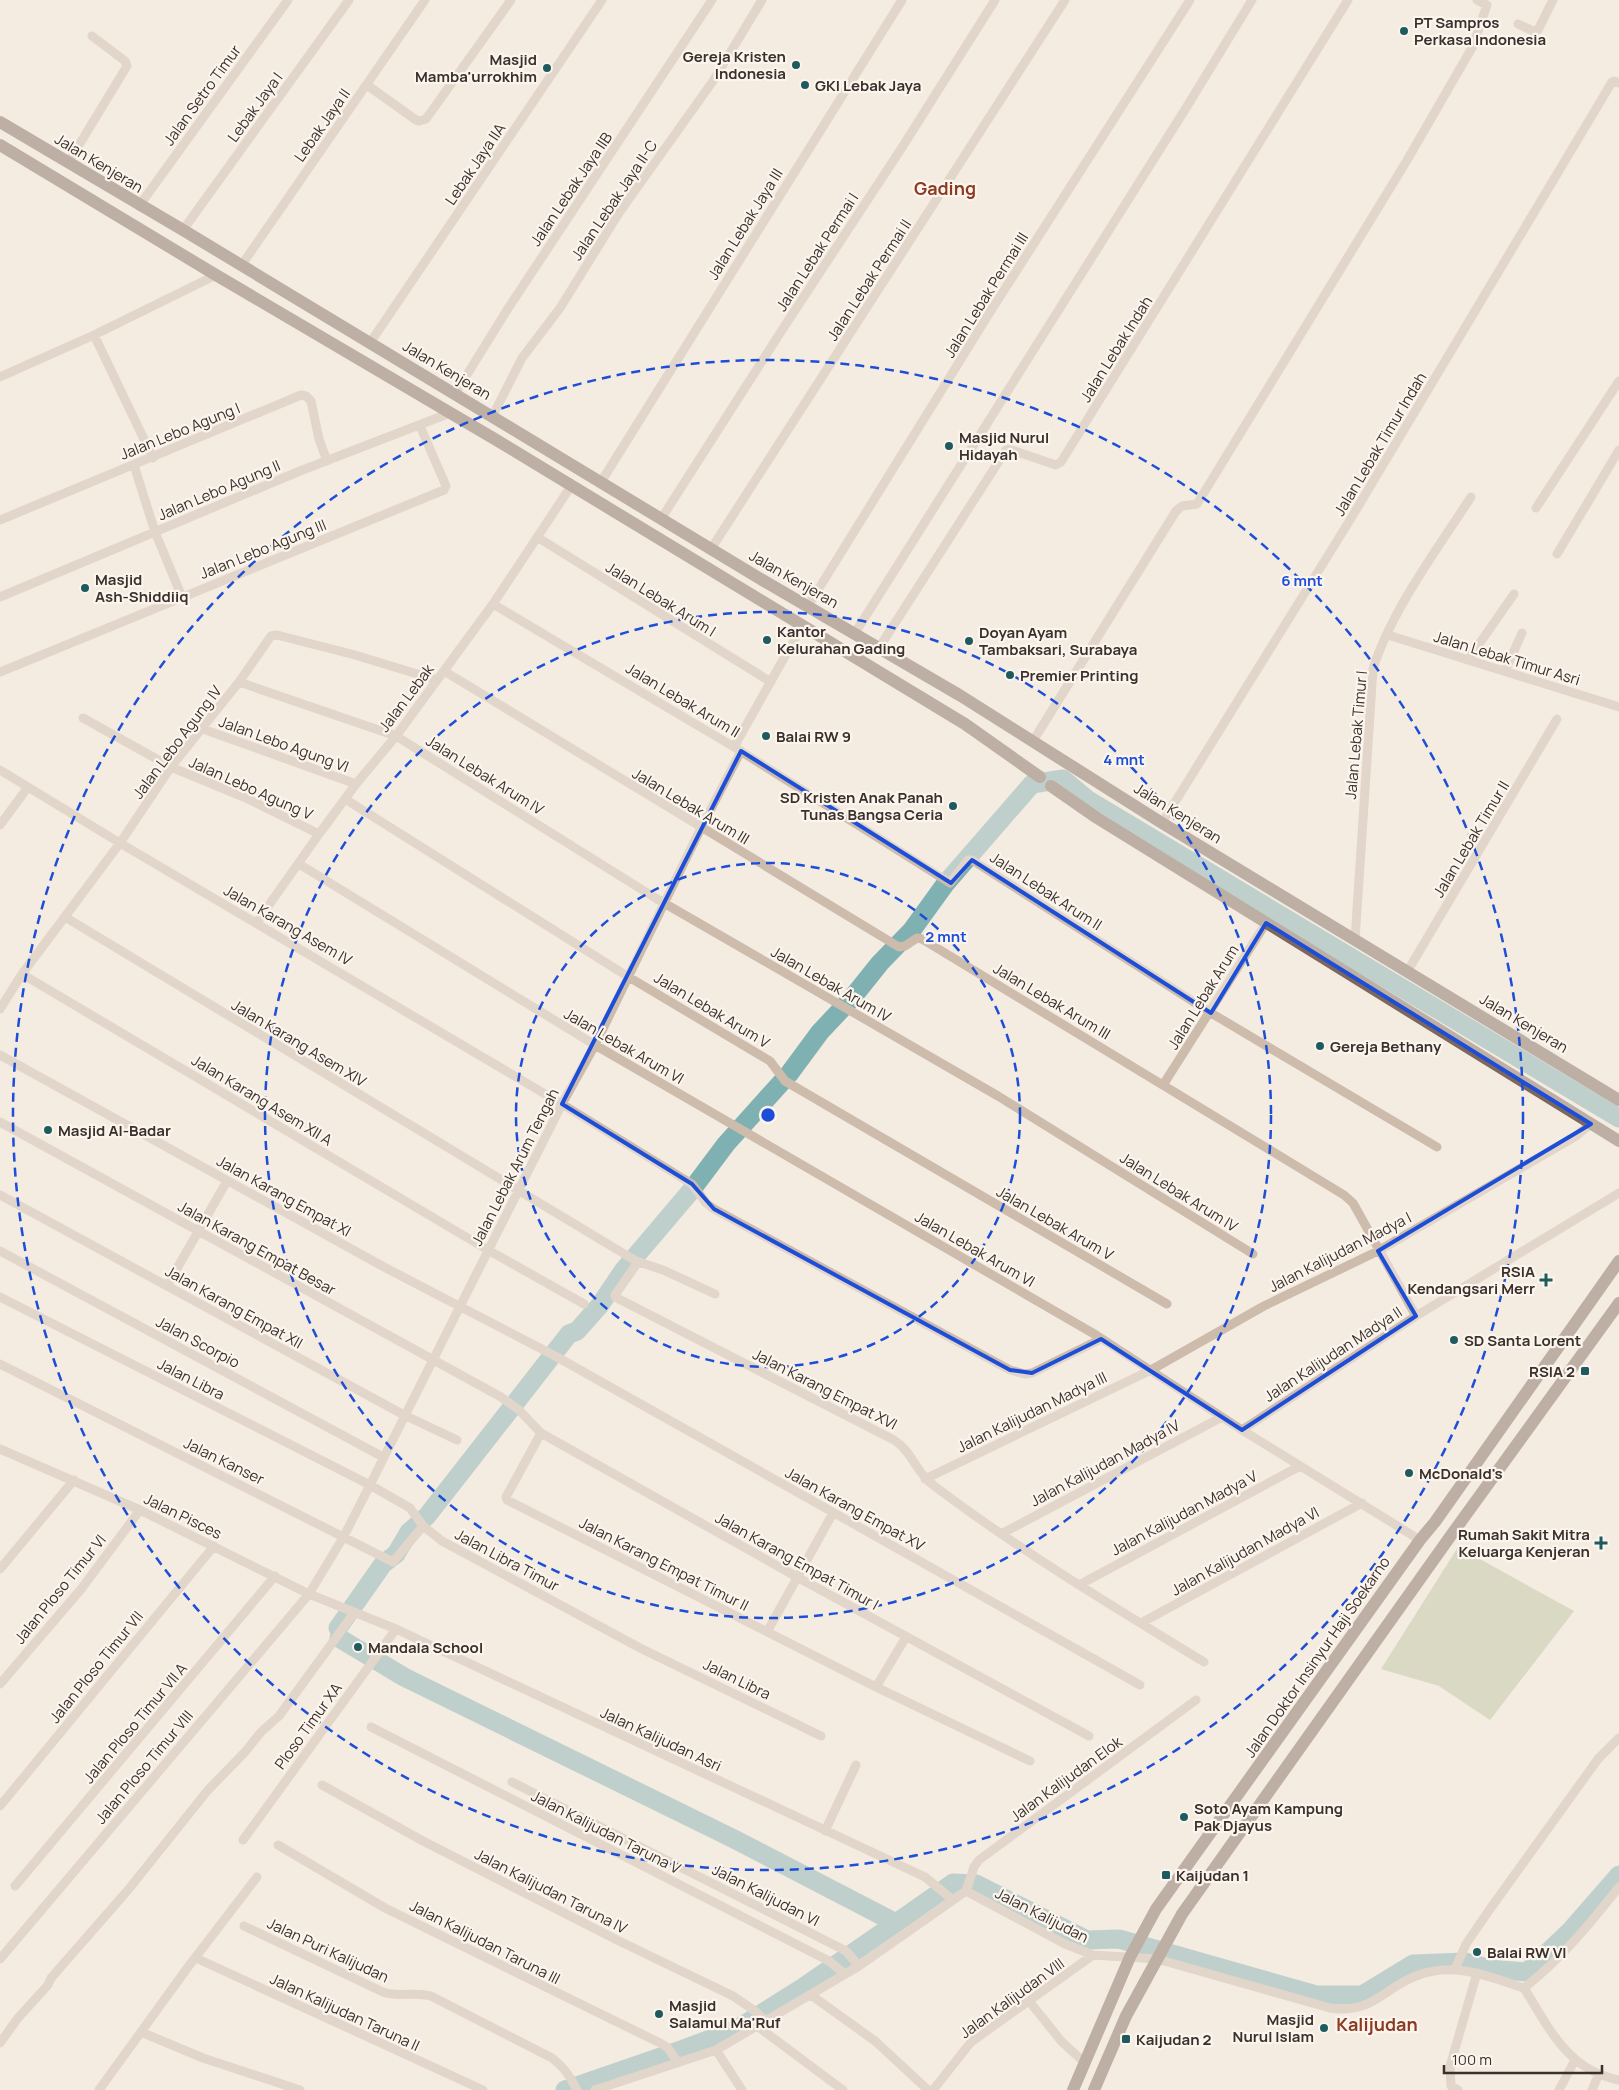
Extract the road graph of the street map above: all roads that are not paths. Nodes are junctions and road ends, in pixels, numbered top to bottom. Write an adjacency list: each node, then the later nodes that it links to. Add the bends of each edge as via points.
1 (288, 0): 24 (street, Jalan Setro Timur)
2 (349, 0): 25 (street, Lebak Jaya I)
3 (425, 0): 20 (street, Lebak Jaya II)
4 (511, 0): 20 (street, via 426,119 416,120)
5 (602, 0): 29 (street, Lebak Jaya IIA)
6 (712, 0): 33 (street, Jalan Lebak Jaya IIB, via 506,310)
7 (762, 0): 35 (street, Jalan Lebak Jaya II-C, via 713,81 627,202 560,308 522,358)
8 (902, 0): 41 (street, Jalan Lebak Jaya III)
9 (995, 0): 45 (street, Jalan Lebak Permai I)
10 (1065, 0): 49 (street, Jalan Lebak Permai II)
11 (1190, 0): 59 (street, Jalan Lebak Permai III, via 992,309)
12 (1252, 0): 61 (street)
13 (1348, 0): 64 (street, Jalan Lebak Indah, via 1061,462 1056,465 1006,450)
14 (1478, 0): 16 (street)
15 (1553, 0): 17 (street, via 1538,30)
16 (1488, 3): 77 (street, via 1473,46 1406,162 1197,504 1182,506 1176,511)
17 (1518, 24)
18 (92, 36): 23 (street, via 127,66)
19 (1619, 83): 86 (street, Jalan Lebak Timur Indah, via 1612,82 1350,520)
20 (367, 84): 26 (street, Lebak Jaya II)
21 (0, 122): 23 (main road, Jalan Kenjeran)
22 (0, 145): 27 (main road)
23 (68, 163): 24 (main road, Jalan Kenjeran)
24 (139, 206): 25 (main road, Jalan Kenjeran)
25 (183, 230): 26 (main road, Jalan Kenjeran)
26 (241, 266): 29 (main road, Jalan Kenjeran)
27 (216, 275): 28 (street); 34 (main road)
28 (94, 335): 30 (street); 38 (street)
29 (370, 343): 33 (main road, Jalan Kenjeran)
30 (0, 377)
31 (1619, 381): 32 (street)
32 (1616, 391): 44 (street)
33 (455, 394): 35 (main road, Jalan Kenjeran)
34 (450, 413): 36 (street, Jalan Lebo Agung II); 42 (main road)
35 (492, 417): 41 (main road, Jalan Kenjeran)
36 (420, 426): 39 (street, Jalan Lebo Agung II); 57 (street, Jalan Lebo Agung III, via 446,486 444,490)
37 (1619, 450): 50 (street)
38 (153, 458): 39 (street, Jalan Lebo Agung I, via 306,396 311,401); 40 (street, Jalan Lebo Agung I)
39 (327, 461): 47 (street, Jalan Lebo Agung II)
40 (134, 465): 46 (street, Jalan Lebo Agung I); 47 (street)
41 (601, 482): 45 (main road, Jalan Kenjeran)
42 (571, 486): 48 (street, Jalan Lebak); 53 (main road)
43 (1471, 497): 63 (street, Jalan Lebak Timur I, via 1415,584)
44 (1536, 508)
45 (661, 519): 49 (main road, Jalan Kenjeran)
46 (0, 520)
47 (155, 532): 56 (street, Jalan Lebo Agung II); 57 (street)
48 (537, 537): 58 (street, Jalan Lebak); 71 (street, Jalan Lebak Arum I)
49 (711, 549): 51 (main road, Jalan Kenjeran)
50 (1557, 554)
51 (735, 563): 52 (main road, Jalan Kenjeran); 53 (main road)
52 (757, 576): 54 (main road); 59 (main road, Jalan Kenjeran)
53 (725, 579): 54 (main road)
54 (748, 593): 60 (main road)
55 (1514, 594): 65 (street)
56 (0, 597)
57 (182, 597): 67 (street, Jalan Lebo Agung III)
58 (493, 604): 66 (street, Jalan Lebak); 78 (street, Jalan Lebak Arum II)
59 (808, 606): 61 (main road, Jalan Kenjeran)
60 (802, 626): 71 (street, Jalan Lebak Arum Tengah); 81 (main road, via 965,724)
61 (855, 633): 64 (main road, Jalan Kenjeran)
62 (1522, 634): 68 (street)
63 (1388, 635): 65 (street, Jalan Lebak Timur Asri); 96 (street, Jalan Lebak Timur I, via 1373,674)
64 (879, 648): 77 (main road, Jalan Kenjeran)
65 (1468, 660): 68 (street, Jalan Lebak Timur Asri)
66 (444, 671): 69 (street, Jalan Lebak); 88 (street, Jalan Lebak Arum III)
67 (0, 672)
68 (1505, 672): 72 (street, Jalan Lebak Timur Asri)
69 (436, 680): 70 (street, Jalan Lebo Agung IV, via 355,655 273,635); 76 (street, Jalan Lebak)
70 (239, 682): 75 (street, Jalan Lebo Agung IV); 76 (street, Jalan Lebak Arum IV)
71 (770, 682): 78 (street, Jalan Lebak Arum Tengah)
72 (1619, 707)
73 (83, 718): 79 (street, Jalan Lebo Agung V)
74 (1558, 719): 97 (street, Jalan Lebak Timur II)
75 (202, 729): 79 (street, Jalan Lebo Agung IV); 82 (street, Jalan Lebo Agung VI)
76 (396, 736): 82 (street, Jalan Lebak); 92 (street, Jalan Lebak Arum IV)
77 (1033, 741): 86 (main road, Jalan Kenjeran)
78 (738, 749): 88 (street, Jalan Lebak Arum Tengah); 101 (street, Jalan Lebak Arum II, via 949,882 968,860 972,860)
79 (171, 767): 89 (street, Jalan Lebo Agung V, via 246,798); 90 (street, Jalan Lebo Agung IV)
80 (0, 770): 84 (street, Jalan Karang Asem IV)
81 (1040, 777)
82 (356, 784): 85 (street, Jalan Lebak)
83 (1050, 786): 95 (main road)
84 (28, 787): 87 (street); 90 (street, Jalan Karang Asem IV)
85 (345, 799): 89 (street, Jalan Lebak); 99 (street, Jalan Lebak Arum V)
86 (1162, 823): 96 (main road, Jalan Kenjeran)
87 (0, 825)
88 (701, 828): 92 (street, Jalan Lebak Arum Tengah); 104 (street, Jalan Lebak Arum III, via 896,945 905,946 917,938 922,939)
89 (319, 834): 91 (street, Jalan Lebak)
90 (120, 843): 93 (street, Jalan Lebo Agung IV); 94 (street, Jalan Karang Asem IV)
91 (299, 864): 94 (street, Jalan Lebak); 102 (street, Jalan Lebak Arum VI)
92 (665, 903): 99 (street, Jalan Lebak Arum Tengah); 119 (street, Jalan Lebak Arum IV, via 998,1096)
93 (65, 917): 98 (street); 112 (street, Jalan Karang Asem XIV)
94 (257, 922): 106 (street, Jalan Karang Asem IV)
95 (1266, 923): 101 (street, Jalan Lebak Arum); 108 (main road)
96 (1355, 940): 97 (main road, Jalan Kenjeran)
97 (1407, 972): 105 (main road, Jalan Kenjeran)
98 (22, 974): 100 (street); 116 (street, Jalan Karang Asem XII A)
99 (627, 976): 102 (street, Jalan Lebak Arum Tengah); 127 (street, Jalan Lebak Arum V, via 770,1061 784,1079)
100 (0, 1009)
101 (1211, 1013): 104 (street, Jalan Lebak Arum); 110 (street, Jalan Lebak Arum II)
102 (594, 1045): 106 (street, Jalan Lebak Arum Tengah); 130 (street, Jalan Lebak Arum VI)
103 (0, 1054): 111 (street, Jalan Karang Empat XI)
104 (1163, 1085): 118 (street, Jalan Lebak Arum III, via 1348,1198)
105 (1619, 1100)
106 (562, 1104): 112 (street, Jalan Lebak Arum Tengah); 130 (street, via 694,1186 714,1209 1010,1370 1032,1373)
107 (0, 1122): 115 (street, Jalan Karang Empat Besar)
108 (1591, 1124): 109 (main road); 118 (street, Jalan Kalijudan Madya I, via 1576,1136)
109 (1619, 1141)
110 (1437, 1147)
111 (227, 1181): 115 (street); 128 (street, Jalan Karang Empat XI)
112 (519, 1192): 116 (street, Jalan Lebak Arum Tengah); 120 (street)
113 (1619, 1193): 129 (street, Jalan Kalijudan Madya II)
114 (0, 1196): 122 (street, Jalan Karang Empat XII)
115 (198, 1231): 122 (street); 132 (street, Jalan Karang Empat Besar)
116 (488, 1250): 126 (street, Jalan Karang Asem XII A); 128 (street, Jalan Lebak Arum Tengah)
117 (0, 1251): 142 (street, Jalan Scorpio)
118 (1378, 1251): 129 (street, Jalan Lebak Arum III); 134 (street, Jalan Kalijudan Madya I, via 1264,1306)
119 (1253, 1254)
120 (634, 1260): 123 (street); 144 (street, Jalan Karang Empat XVI, via 615,1297 894,1440 907,1451)
121 (1619, 1261): 151 (main road, Jalan Doktor Insinyur Haji Soekarno)
122 (167, 1286): 136 (street, Jalan Karang Empat XII)
123 (715, 1294)
124 (0, 1296): 146 (street, Jalan Libra)
125 (1619, 1303): 153 (main road)
126 (584, 1304)
127 (1167, 1304)
128 (460, 1308): 131 (street, Jalan Karang Empat XI); 132 (street, Jalan Lebak Arum Tengah)
129 (1416, 1316): 138 (street, Jalan Kalijudan Madya II)
130 (1102, 1339): 134 (street, Jalan Lebak Arum VI)
131 (553, 1355): 149 (street, Jalan Karang Empat XV)
132 (434, 1360): 135 (street, Jalan Karang Empat Besar); 136 (street, Jalan Lebak Arum Tengah)
133 (0, 1364): 154 (street, Jalan Kanser)
134 (1151, 1370): 137 (street, Jalan Lebak Arum VI); 144 (street, Jalan Kalijudan Madya III)
135 (501, 1397): 139 (street, Jalan Karang Empat Timur I)
136 (404, 1415): 140 (street, Jalan Karang Empat XII); 142 (street, Jalan Lebak Arum Tengah)
137 (1222, 1416): 138 (street, Jalan Lebak Arum VI); 152 (street, Jalan Kalijudan Madya IV)
138 (1242, 1430): 143 (street, Jalan Lebak Arum VI)
139 (542, 1434): 160 (street, Jalan Karang Empat Timur I); 166 (street, Jalan Karang Empat Timur II, via 507,1500)
140 (457, 1440)
141 (0, 1449): 145 (street, Jalan Pisces)
142 (383, 1457): 146 (street, Jalan Lebak Arum Tengah)
143 (1300, 1466): 147 (street, Jalan Lebak Arum VI); 161 (street, Jalan Kalijudan Madya V)
144 (925, 1479): 152 (street, Jalan Karang Empat XVI)
145 (74, 1480): 148 (street, Jalan Pisces); 158 (street)
146 (370, 1485): 150 (street, Jalan Libra Timur, via 410,1508); 154 (street, Jalan Lebak Arum Tengah)
147 (1362, 1503): 155 (street, Jalan Lebak Arum VI); 164 (street, Jalan Kalijudan Madya VI)
148 (140, 1510): 156 (street, Jalan Pisces); 170 (street, Jalan Ploso Timur VI, via 82,1588)
149 (833, 1513): 160 (street); 171 (street, Jalan Karang Empat XV)
150 (421, 1522): 154 (street, Jalan Kanser, via 395,1561); 168 (street, Jalan Libra Timur, via 442,1541)
151 (1435, 1522): 153 (main road, via 1440,1532); 155 (main road, Jalan Doktor Insinyur Haji Soekarno)
152 (1001, 1534): 161 (street, Jalan Karang Empat XVI)
153 (1452, 1534): 157 (main road)
154 (344, 1536): 162 (street, Jalan Lebak Arum Tengah)
155 (1420, 1540): 157 (main road, via 1437,1542); 193 (main road, Jalan Doktor Insinyur Haji Soekarno, via 1156,1909)
156 (214, 1546): 159 (street, Jalan Pisces); 182 (street, Jalan Ploso Timur VII)
157 (1441, 1551): 192 (main road, via 1182,1914)
158 (0, 1569)
159 (275, 1576): 162 (street, Jalan Pisces); 187 (street, Jalan Ploso Timur VII A)
160 (797, 1577): 166 (street); 167 (street, Jalan Karang Empat Timur I)
161 (1081, 1584): 164 (street, Jalan Karang Empat XVI)
162 (309, 1594): 163 (street, Jalan Pisces); 196 (street, Jalan Ploso Timur VIII)
163 (350, 1612): 165 (street, Jalan Kalijudan Asri); 207 (street, via 279,1716 208,1790)
164 (1141, 1623): 169 (street, Jalan Karang Empat XVI)
165 (396, 1629): 183 (street, Jalan Kalijudan Asri); 184 (street, Ploso Timur XA)
166 (767, 1632): 172 (street, Jalan Karang Empat Timur II)
167 (906, 1637): 172 (street); 176 (street, Jalan Karang Empat Timur I)
168 (640, 1648): 175 (street, Jalan Libra)
169 (1204, 1662)
170 (0, 1684)
171 (1140, 1685)
172 (876, 1687): 178 (street, Jalan Karang Empat Timur II)
173 (1196, 1700): 188 (street, Jalan Kalijudan Elok, via 979,1860)
174 (371, 1727): 199 (street, Jalan Kalijudan Taruna V, via 829,1961)
175 (821, 1736)
176 (1089, 1736)
177 (1619, 1738): 197 (street, via 1598,1759 1563,1807 1490,1909)
178 (1030, 1761)
179 (856, 1765): 183 (street)
180 (512, 1782): 198 (street, Jalan Kalijudan VI, via 846,1951)
181 (322, 1785): 204 (street, Jalan Kalijudan Taruna IV, via 423,1841 722,1990)
182 (0, 1806)
183 (825, 1831): 190 (street, Jalan Kalijudan Asri, via 925,1877)
184 (243, 1840)
185 (278, 1845): 209 (street, Jalan Kalijudan Taruna III, via 385,1908)
186 (257, 1877): 195 (street)
187 (15, 1886)
188 (966, 1888): 190 (street); 194 (street, Jalan Kalijudan, via 1065,1944)
189 (1619, 1888): 201 (street, via 1557,1960)
190 (950, 1897): 198 (street)
191 (244, 1926): 214 (street, Jalan Puri Kalijudan, via 383,1992 398,1996 416,1993 431,1996 552,2058 562,2066)
192 (1161, 1952): 193 (street, Jalan Kalijudan); 197 (street, Jalan Kalijudan, via 1338,2009 1370,2004 1417,1975); 225 (main road, via 1126,2016)
193 (1132, 1953): 194 (street, Jalan Kalijudan); 211 (main road, Jalan Doktor Insinyur Haji Soekarno)
194 (1092, 1955): 203 (street, Jalan Kalijudan VIII)
195 (196, 1958): 206 (street); 218 (street, Jalan Kalijudan Taruna II)
196 (0, 1959)
197 (1457, 1963): 200 (street, Jalan Kalijudan)
198 (857, 1964): 199 (street)
199 (842, 1972): 202 (street)
200 (1477, 1972): 201 (street, Jalan Kalijudan); 215 (street, via 1450,2066)
201 (1524, 1988): 210 (street, via 1552,2035)
202 (811, 1995): 204 (street); 222 (street, via 875,2041)
203 (1029, 2001): 211 (street, via 1062,2042); 223 (street, Jalan Kalijudan VIII, via 971,2042)
204 (762, 2017): 205 (street)
205 (757, 2026): 208 (street); 221 (street)
206 (141, 2032): 216 (street); 217 (street, via 203,2058)
207 (0, 2043)
208 (716, 2050): 209 (street); 220 (street)
209 (673, 2056): 219 (street)
210 (1575, 2060): 212 (street); 226 (street)
211 (1084, 2062): 224 (main road, Jalan Doktor Insinyur Haji Soekarno)
212 (1598, 2076): 213 (street); 227 (street)
213 (1619, 2080)
214 (573, 2086)
215 (1452, 2089)
216 (99, 2090)
217 (300, 2090)
218 (483, 2090)
219 (595, 2090)
220 (742, 2090)
221 (844, 2090)
222 (928, 2090)
223 (932, 2090)
224 (1073, 2090)
225 (1094, 2090)
226 (1559, 2090)
227 (1592, 2090)

